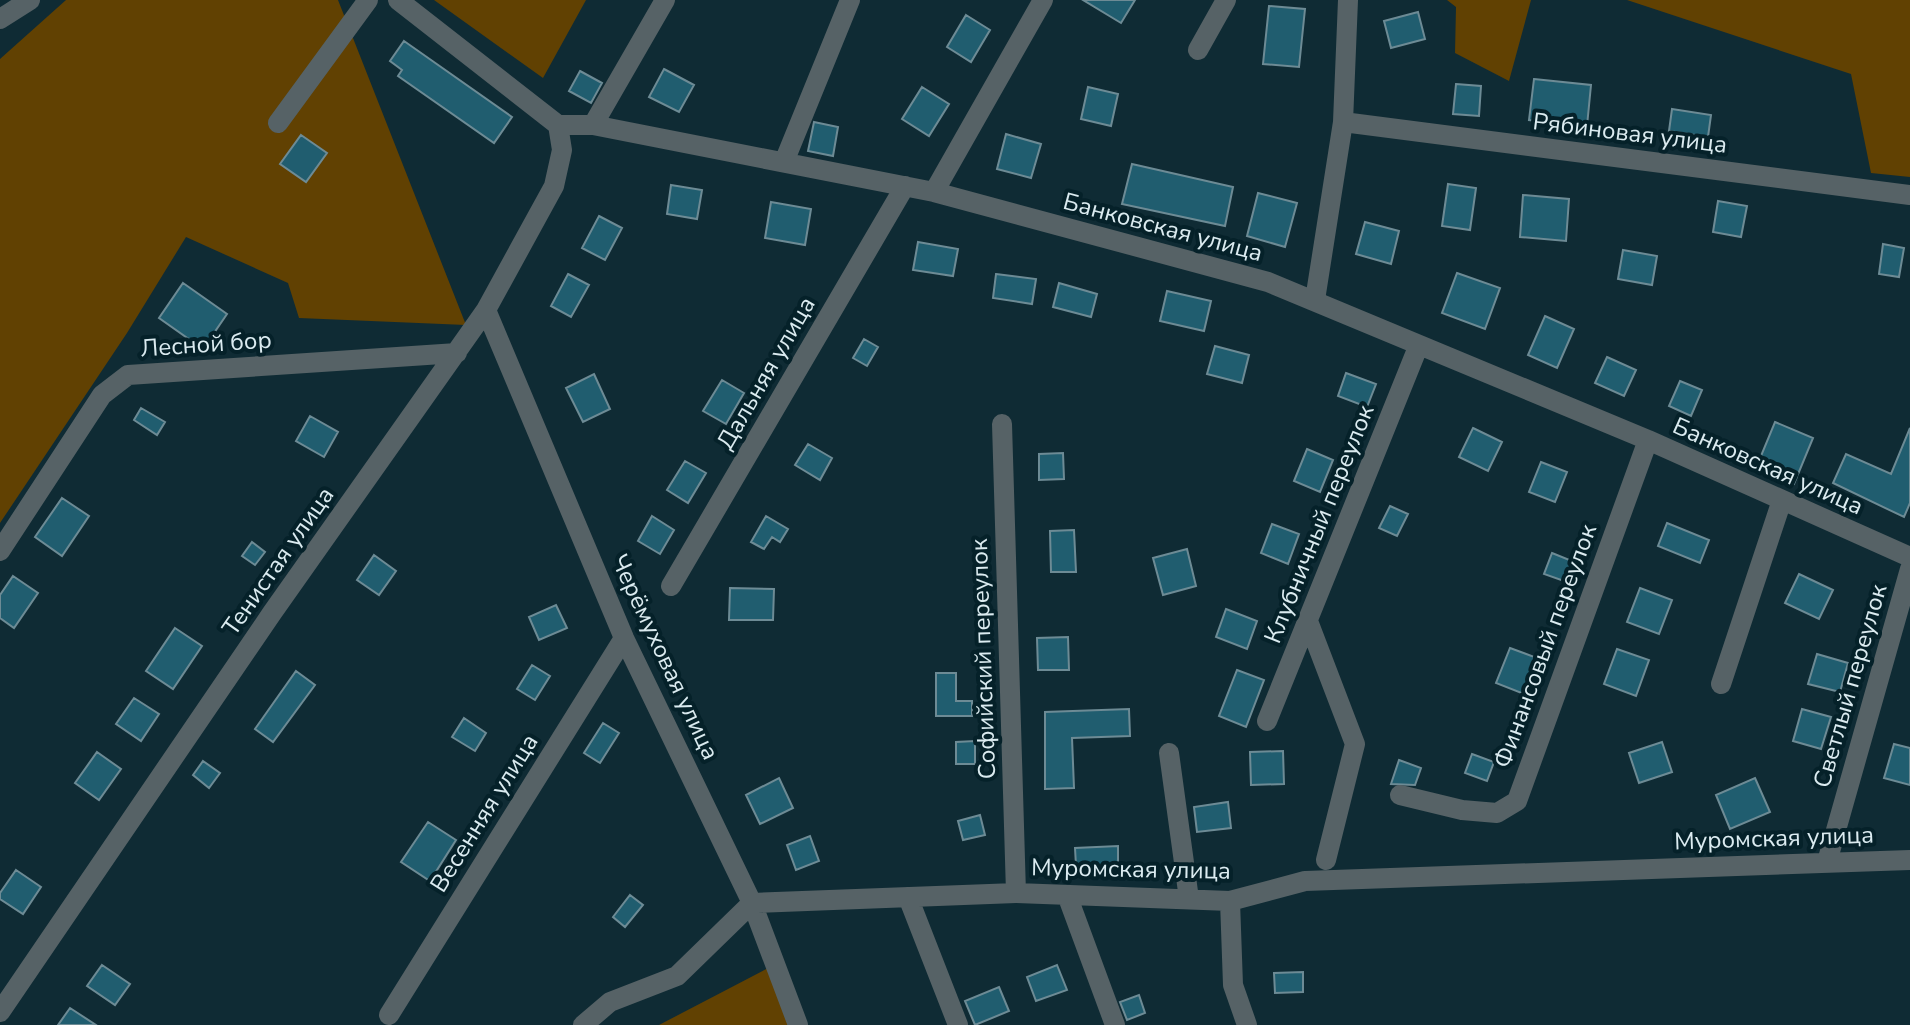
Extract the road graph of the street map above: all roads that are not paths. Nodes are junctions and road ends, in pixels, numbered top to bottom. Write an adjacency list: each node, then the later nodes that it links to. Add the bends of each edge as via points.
1 (30, 0): 9 (street)
2 (368, 0): 12 (street)
3 (398, 0): 13 (street)
4 (665, 0): 14 (street)
5 (850, 0): 15 (street)
6 (1043, 0): 17 (street)
7 (1226, 0): 10 (street)
8 (1348, 0): 11 (street)
9 (0, 19)
10 (1198, 50)
11 (1343, 122): 18 (street, Рябиновая улица); 19 (street)
12 (278, 123)
13 (558, 125): 14 (street, Банковская улица); 20 (street, Тенистая улица, via 562,150 554,186)
14 (593, 125): 15 (street, Банковская улица)
15 (784, 162): 16 (street, Банковская улица)
16 (905, 186): 17 (street, Банковская улица); 29 (street, Дальняя улица)
17 (934, 192): 19 (street, Банковская улица, via 1268,282)
18 (1910, 195)
19 (1315, 300): 21 (street, Банковская улица)
20 (486, 310): 22 (street, Тенистая улица); 31 (street, Черёмуховая улица)
21 (1418, 347): 24 (street, Банковская улица); 30 (street, Клубничный переулок)
22 (457, 353): 26 (street, Лесной бор, via 128,375 102,395); 46 (street, Тенистая улица)
23 (1002, 424): 40 (street, Софийский переулок)
24 (1648, 440): 25 (street, Банковская улица); 35 (street, Финансовый переулок, via 1517,801 1497,813)
25 (1782, 500): 27 (street, Банковская улица); 32 (street)
26 (0, 551)
27 (1910, 557)
28 (1910, 569): 38 (street, Светлый переулок)
29 (671, 586)
30 (1308, 621): 33 (street, Клубничный переулок); 36 (street, via 1355,744)
31 (624, 638): 45 (street, Черёмуховая улица); 47 (street, Весенняя улица)
32 (1721, 684)
33 (1267, 721)
34 (1169, 753): 43 (street)
35 (1400, 795)
36 (1326, 860)
37 (1903, 860): 38 (street, Муромская улица); 39 (street)
38 (1827, 862): 44 (street, Муромская улица, via 1305,881)
39 (1910, 880)
40 (1016, 893): 41 (street, Муромская улица); 42 (street, Муромская улица)
41 (1067, 895): 43 (street, Муромская улица); 51 (street)
42 (908, 897): 45 (street, Муромская улица); 50 (street)
43 (1189, 899): 44 (street, Муромская улица)
44 (1230, 901): 52 (street, via 1233,985)
45 (752, 903): 48 (street, via 677,976 610,1002); 49 (street, Черёмуховая улица)
46 (0, 1012)
47 (389, 1015)
48 (583, 1025)
49 (798, 1025)
50 (958, 1025)
51 (1115, 1025)
52 (1247, 1025)

